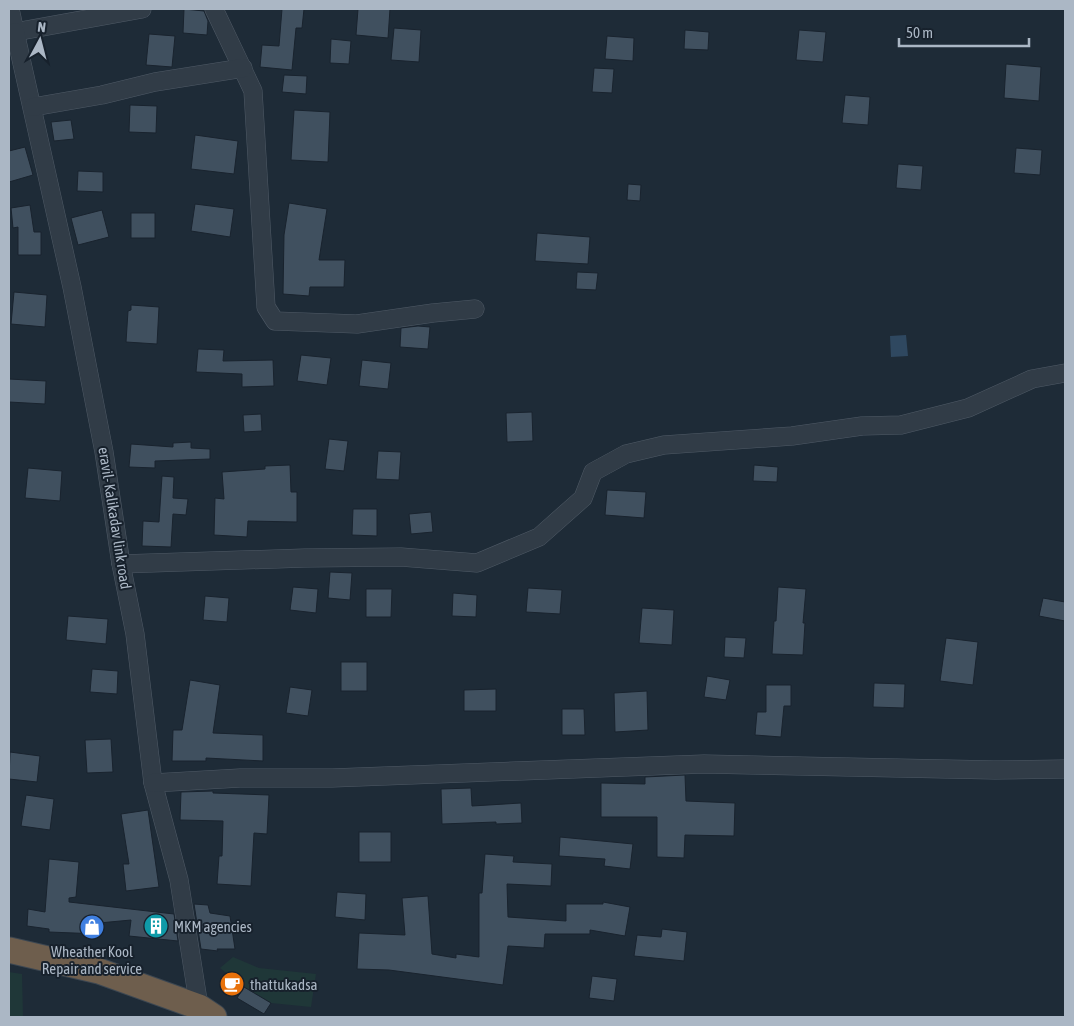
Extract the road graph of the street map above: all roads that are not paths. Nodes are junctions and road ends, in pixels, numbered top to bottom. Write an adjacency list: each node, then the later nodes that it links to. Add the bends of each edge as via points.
1 (10, 9): 4 (street, eravil- Kalikadav link road)
2 (142, 9): 4 (street)
3 (214, 9): 5 (street)
4 (15, 32): 6 (street, eravil- Kalikadav link road)
5 (242, 68): 6 (street, via 155,82); 7 (street, via 253,91 266,307 274,321 356,324)
6 (33, 108): 9 (street, eravil- Kalikadav link road, via 72,286 104,452)
7 (475, 309)
8 (1065, 372): 9 (street, via 1032,379 968,408 901,425 664,445 626,454 593,472 583,498 539,537 477,563 401,557)
9 (121, 564): 11 (street, eravil- Kalikadav link road, via 135,634)
10 (1065, 770): 11 (street, via 704,764)
11 (153, 783): 13 (street, eravil- Kalikadav link road, via 179,880)
12 (9, 950): 13 (highway, via 99,971)
13 (207, 1012)

